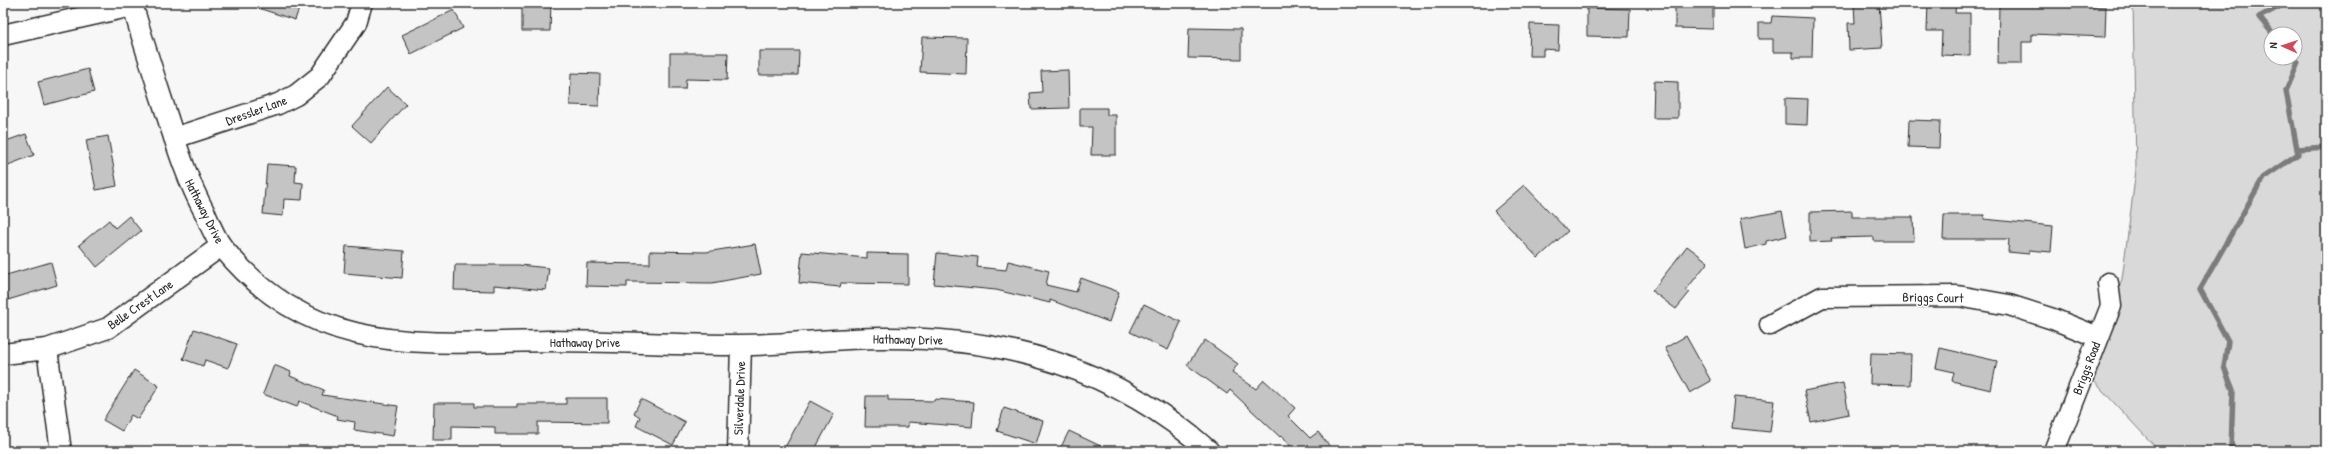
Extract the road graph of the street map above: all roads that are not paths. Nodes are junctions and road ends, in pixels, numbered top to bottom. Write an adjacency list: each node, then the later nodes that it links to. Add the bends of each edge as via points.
1 (362, 3): 4 (street, Dressler Lane, via 356,23 320,76 296,95 278,104)
2 (132, 4): 3 (street); 4 (street, Hathaway Drive)
3 (3, 35)
4 (174, 138): 5 (street, Hathaway Drive, via 188,182)
5 (222, 246): 9 (street, Hathaway Drive, via 261,287 289,307 319,323 353,334 419,343 595,341); 10 (street, Belle Crest Lane, via 108,328)
6 (2108, 283): 8 (street, Briggs Road, via 2111,306)
7 (1770, 325): 8 (street, Briggs Court, via 1822,297 1958,296 2009,305)
8 (2098, 337): 15 (street, Briggs Road)
9 (741, 345): 13 (street, Silverdale Drive); 14 (street, Hathaway Drive, via 882,338 944,339 997,347 1048,359 1093,375 1134,395 1186,431)
10 (47, 349): 11 (street, Belle Crest Lane); 12 (street)
11 (3, 354)
12 (61, 451)
13 (738, 451)
14 (1209, 451)
15 (2054, 451)

